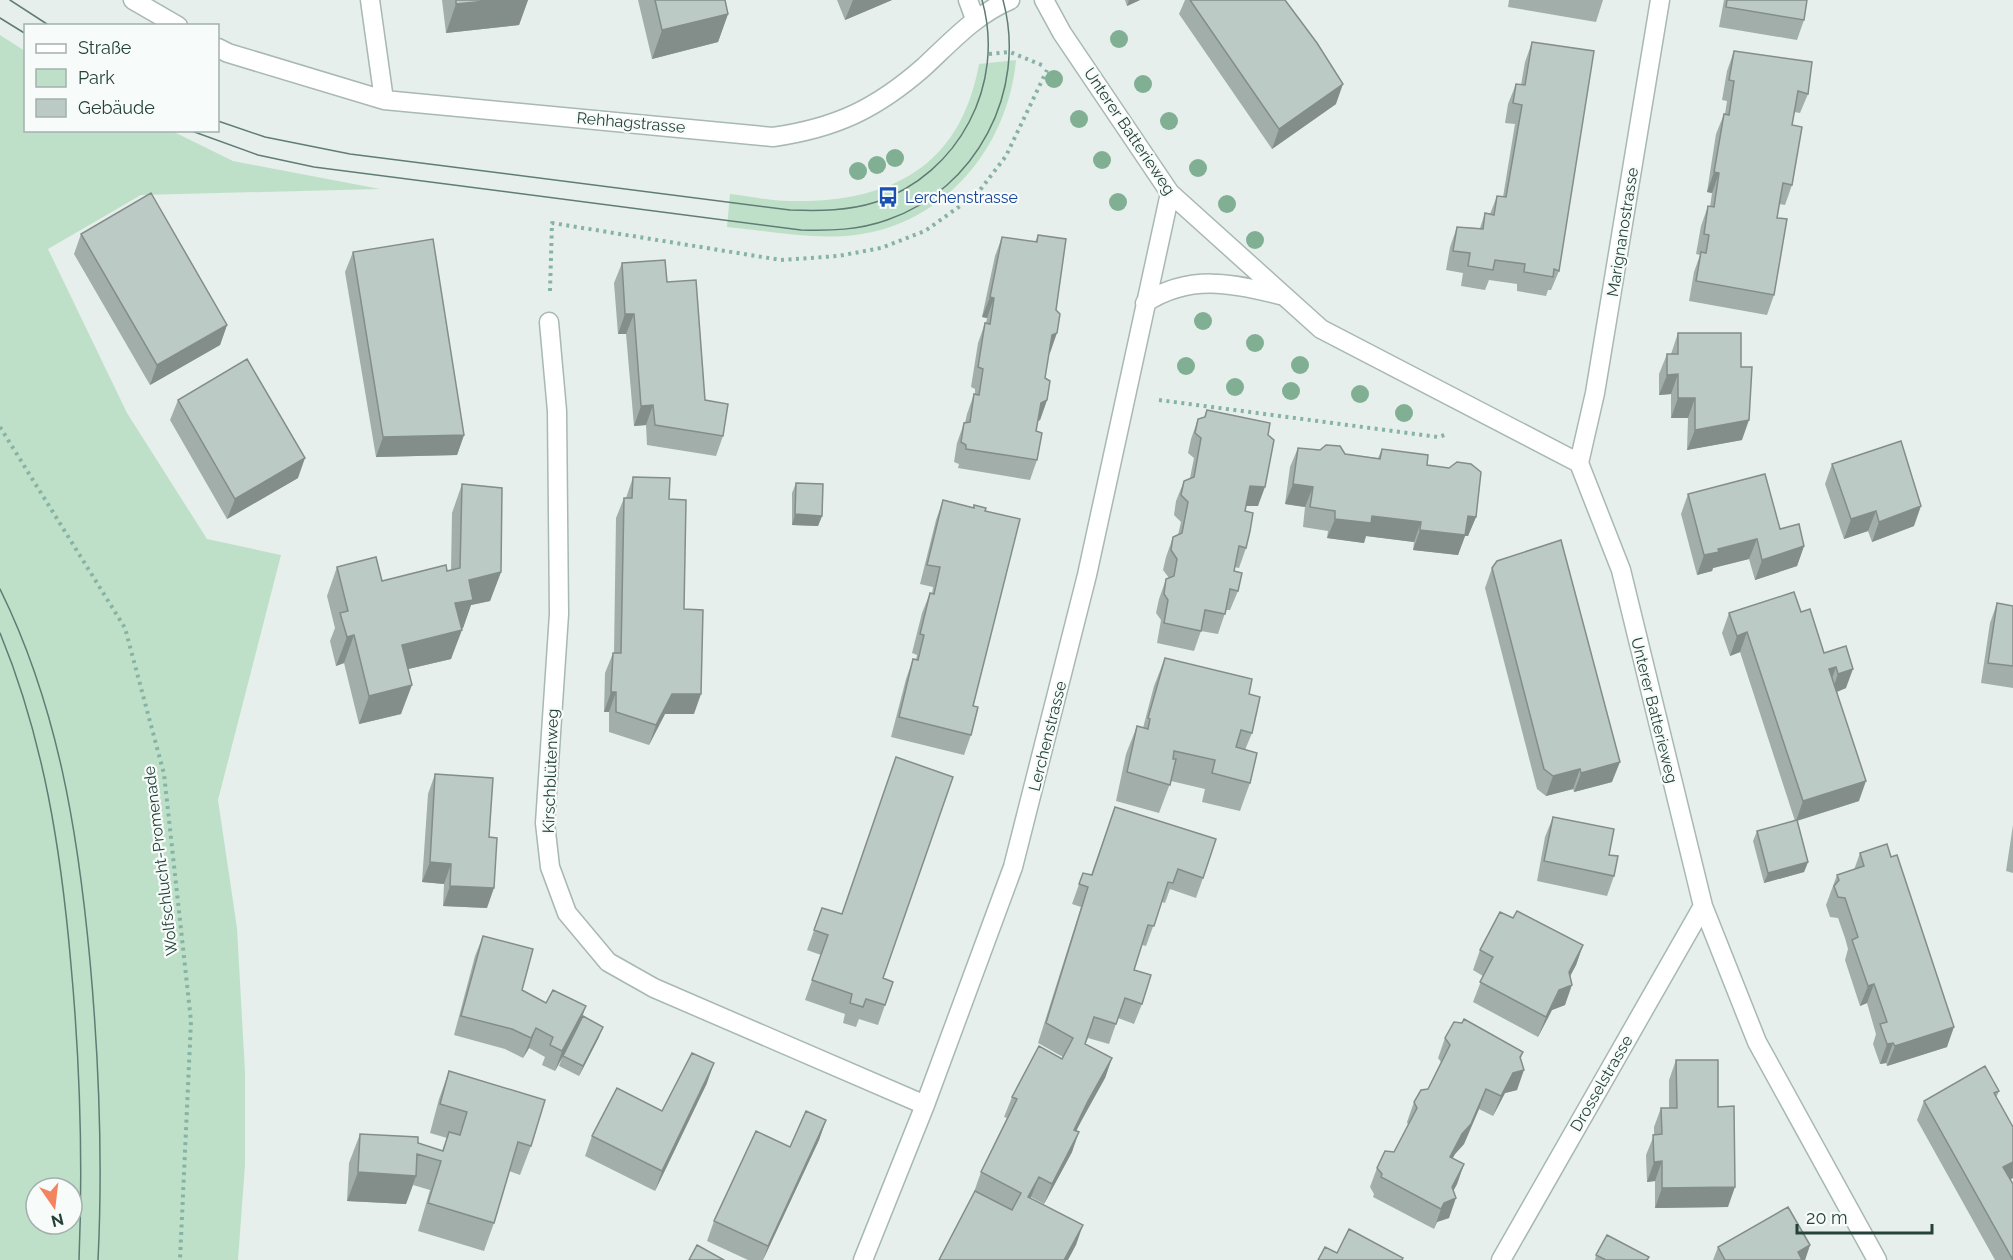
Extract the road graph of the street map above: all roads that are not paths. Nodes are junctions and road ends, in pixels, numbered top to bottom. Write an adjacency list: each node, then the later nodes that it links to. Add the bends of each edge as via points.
1 (133, 0): 8 (street)
2 (370, 0): 10 (street)
3 (968, 0): 7 (street)
4 (1010, 0): 7 (street, Rehhagstrasse)
5 (1044, 0): 11 (street, Unterer Batterieweg)
6 (1660, 0): 15 (street, Marignanostrasse, via 1597,382)
7 (975, 19): 10 (street, Rehhagstrasse, via 923,68 862,113 795,134 751,136)
8 (175, 24)
9 (219, 48): 10 (street, Rehhagstrasse)
10 (384, 100)
11 (1170, 194): 12 (street, Unterer Batterieweg); 13 (street, Lerchenstrasse)
12 (1285, 297): 13 (street, Unterer Batterieweg, via 1245,286 1207,283 1180,285); 15 (street, Unterer Batterieweg, via 1321,329)
13 (1145, 303): 17 (street, Lerchenstrasse, via 1087,575 1013,867)
14 (549, 322): 17 (street, Kirschblütenweg, via 557,423 559,603 545,823 550,867 567,913 608,962 654,988)
15 (1579, 463): 16 (street, Unterer Batterieweg, via 1621,570)
16 (1703, 906): 19 (street, Drosselstrasse); 20 (street, Unterer Batterieweg, via 1757,1042)
17 (925, 1105): 18 (street, Lerchenstrasse)
18 (863, 1260)
19 (1501, 1260)
20 (1877, 1260)

